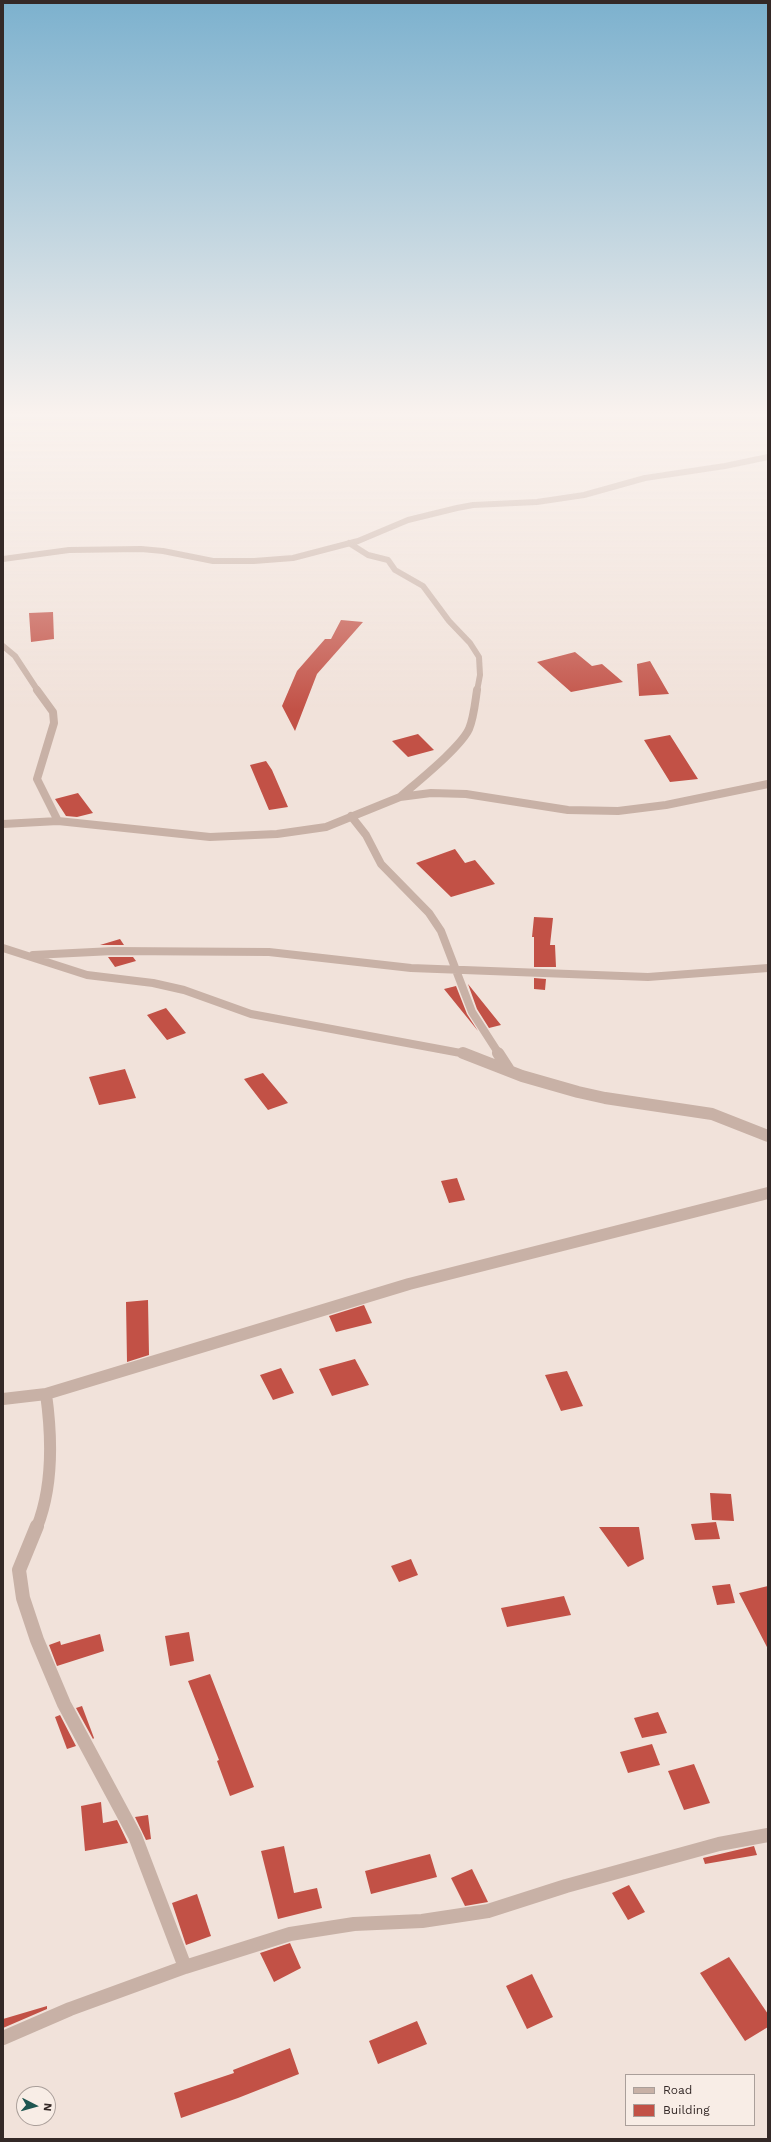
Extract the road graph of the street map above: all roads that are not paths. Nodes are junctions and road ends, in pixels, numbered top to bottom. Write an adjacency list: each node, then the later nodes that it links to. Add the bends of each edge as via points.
1 (445, 511): 2 (street, via 408,520)
2 (349, 543): 3 (street, via 302,556 254,561 201,559 141,549 69,550); 6 (street, via 368,555 388,560 395,570 423,586 479,657 478,690 468,731 450,752)
3 (3, 559)
4 (3, 646): 8 (street, via 15,656 54,712 54,724 37,780)
5 (768, 784): 6 (street, via 618,811 568,810 466,794 431,793)
6 (400, 797): 7 (street)
7 (351, 816): 8 (street, via 326,827 277,834 210,837); 13 (street, via 366,835 381,864 429,913 441,931)
8 (58, 822): 9 (street)
9 (3, 824)
10 (3, 948): 11 (street)
11 (23, 955): 13 (street, via 113,951 269,952 411,968); 14 (street, via 87,975 153,983 184,990 251,1014 462,1053)
12 (768, 968): 13 (street, via 648,977 525,974)
13 (455, 969): 14 (street, via 472,1012)
14 (510, 1070): 15 (street, via 522,1076 605,1098 712,1114)
15 (768, 1136)
16 (768, 1193): 17 (street, via 409,1284)
17 (46, 1394): 18 (street); 20 (street, via 50,1425 44,1509 19,1570 23,1598 64,1704 135,1836)
18 (3, 1399)
19 (768, 1835): 20 (street, via 719,1844 566,1886 488,1911 422,1921 354,1924 290,1934)
20 (185, 1967): 21 (street, via 70,2009)
21 (3, 2038)

